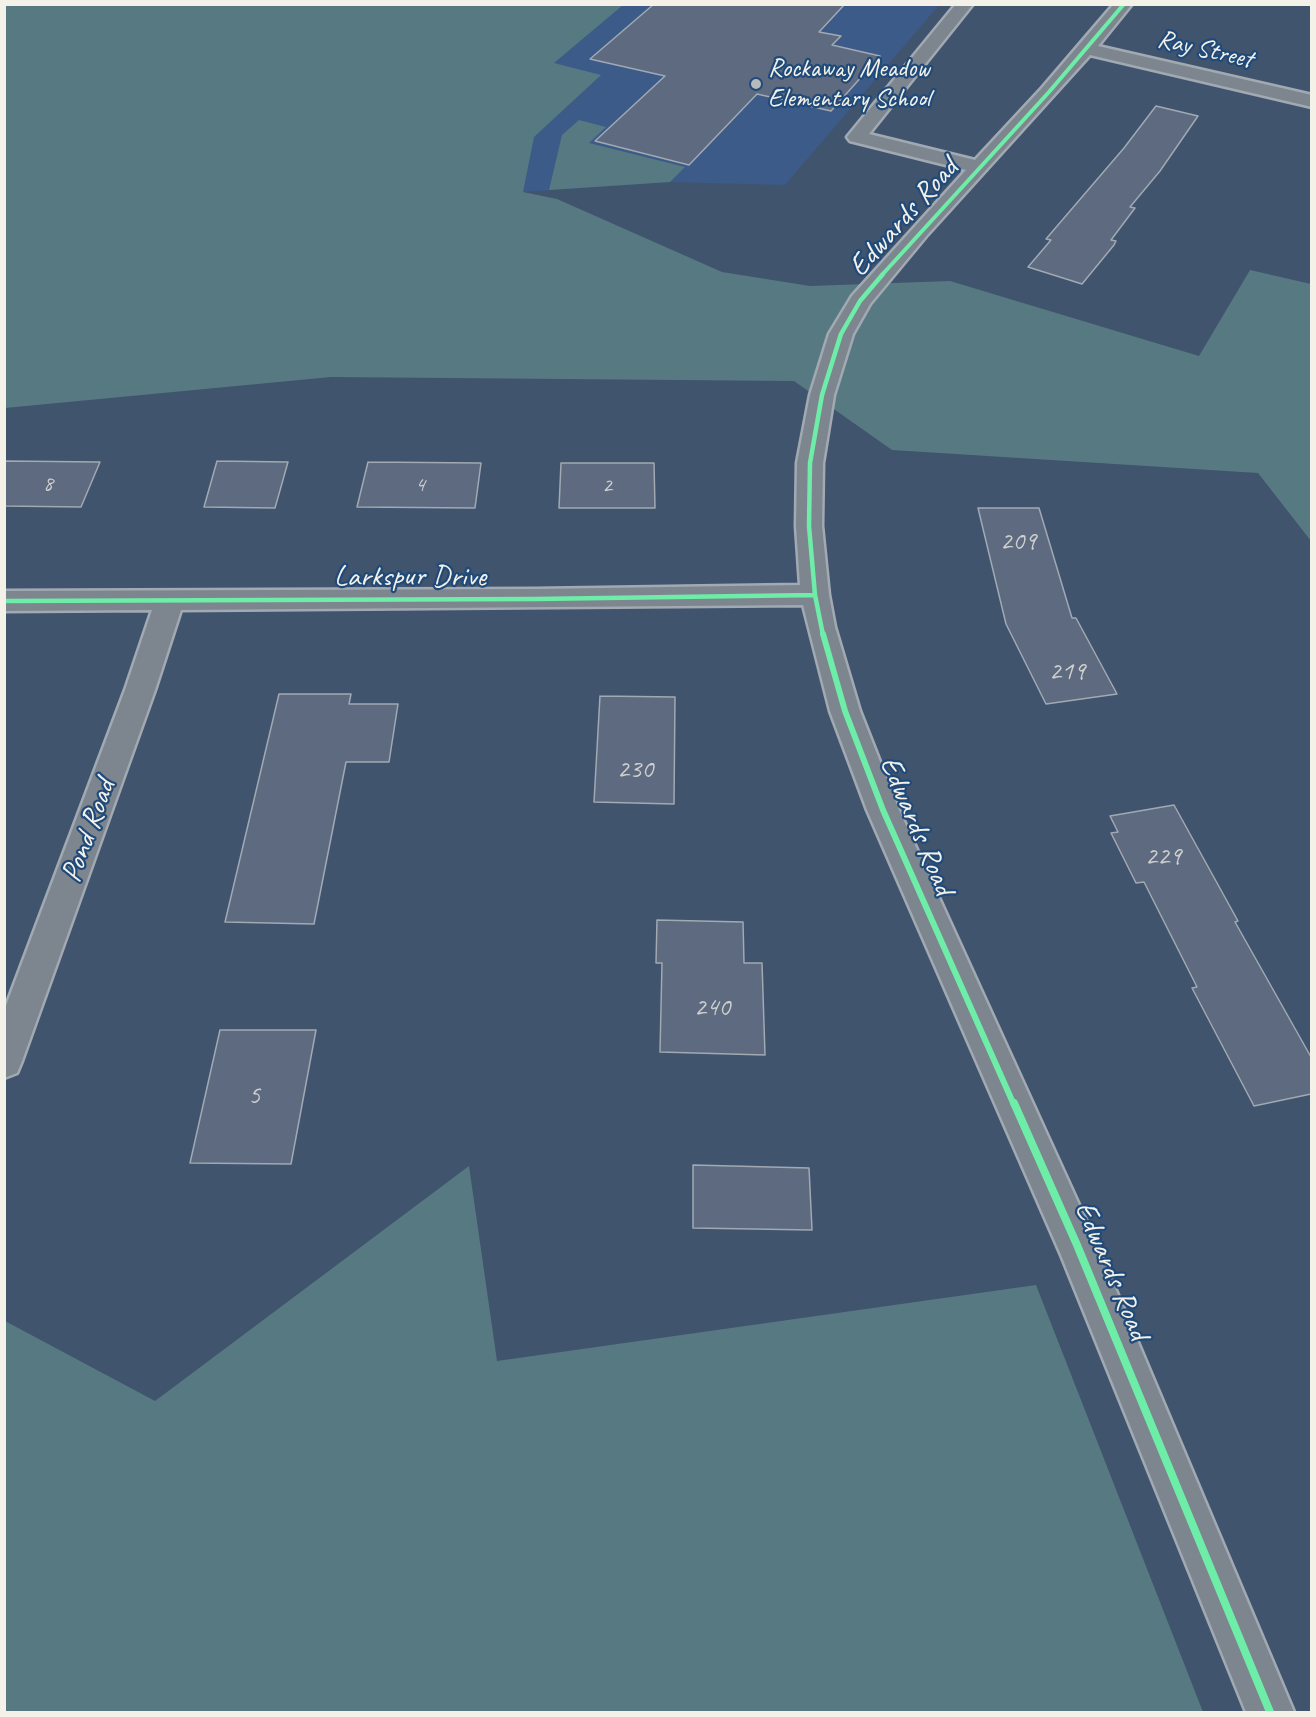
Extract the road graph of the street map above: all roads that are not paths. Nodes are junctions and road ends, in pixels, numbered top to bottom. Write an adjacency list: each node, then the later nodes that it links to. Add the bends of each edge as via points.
1 (965, 4): 5 (street, via 857,137)
2 (1124, 4): 3 (street, Edwards Road)
3 (1087, 49): 4 (street, Ray Street); 5 (street, Edwards Road)
4 (1311, 101)
5 (979, 167): 6 (street, Edwards Road, via 860,301 842,334 822,395 810,463 809,526)
6 (815, 595): 7 (street, Larkspur Drive); 10 (street, Edwards Road, via 845,711 883,810 1077,1245)
7 (170, 600): 8 (street, Larkspur Drive); 9 (street, Pond Road, via 141,690)
8 (4, 601)
9 (4, 1061)
10 (1270, 1713)

